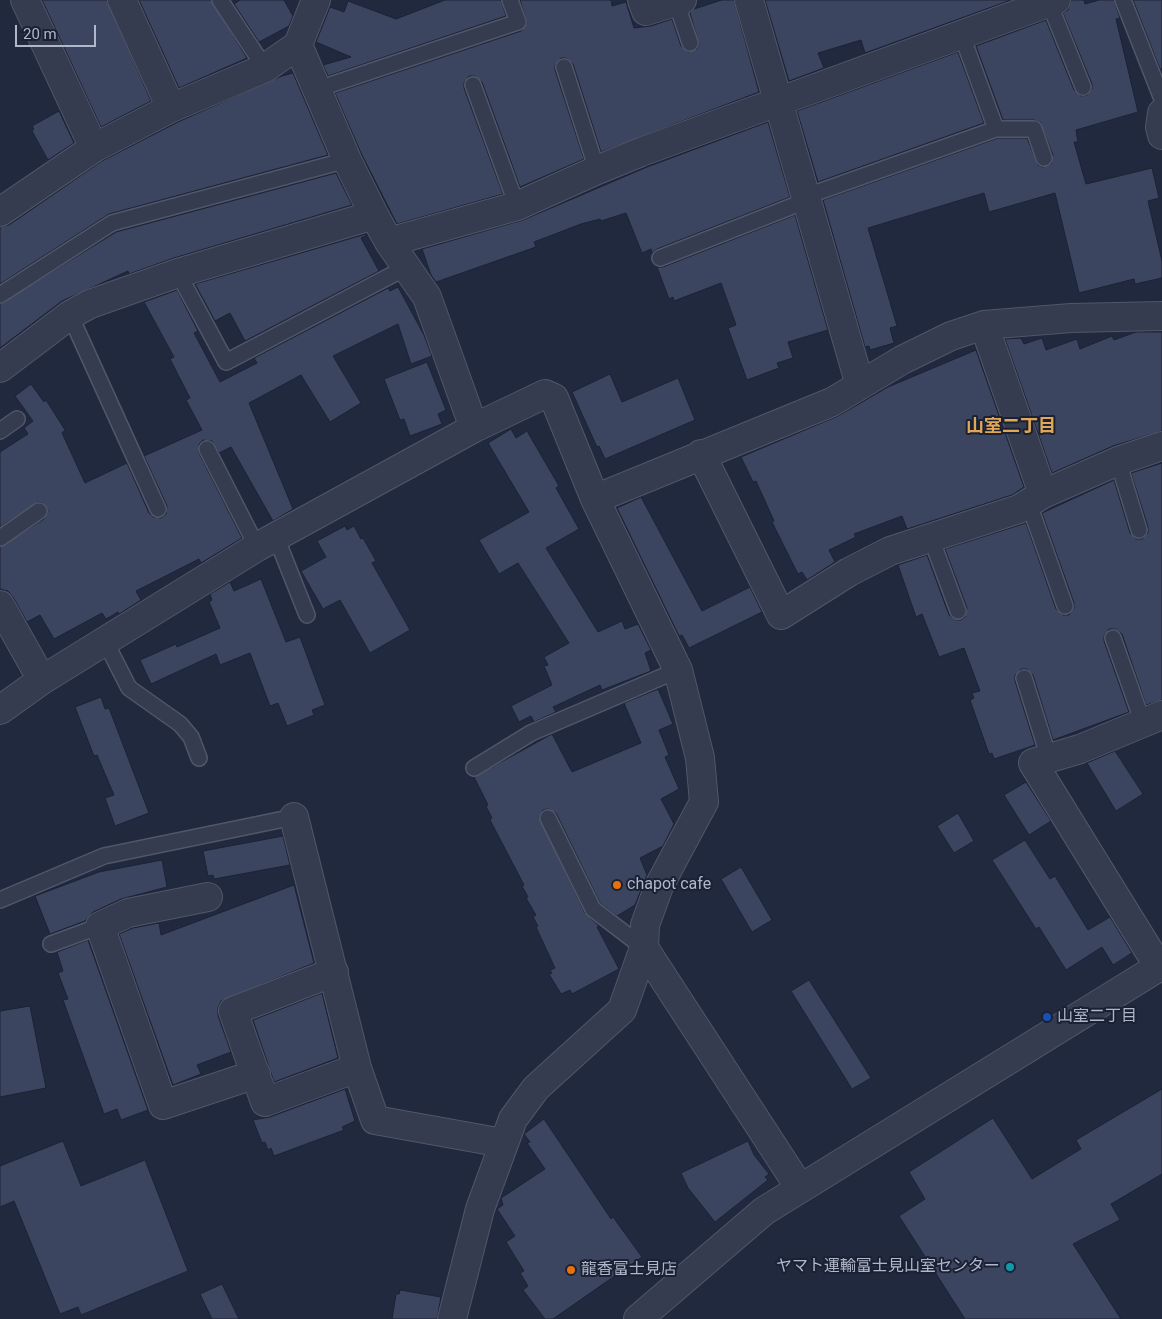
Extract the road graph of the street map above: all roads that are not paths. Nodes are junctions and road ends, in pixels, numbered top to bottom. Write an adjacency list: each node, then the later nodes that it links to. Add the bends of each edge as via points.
1 (25, 0): 25 (street)
2 (122, 0): 21 (street)
3 (220, 0): 15 (lane)
4 (316, 0): 13 (street)
5 (510, 0): 18 (lane, via 518,22)
6 (642, 0): 9 (street, via 646,11)
7 (749, 0): 20 (street)
8 (1122, 0): 19 (lane)
9 (679, 1): 12 (lane)
10 (1051, 1): 11 (street); 17 (lane)
11 (961, 33): 20 (street); 23 (lane)
12 (690, 43)
13 (298, 45): 15 (street); 18 (street)
14 (564, 67): 28 (lane)
15 (265, 68): 21 (street)
16 (473, 86): 30 (lane)
17 (1083, 87)
18 (318, 89): 27 (street)
19 (1162, 98)
20 (780, 101): 28 (street); 29 (street)
21 (171, 108): 25 (street)
22 (1162, 113): 24 (street)
23 (996, 129): 26 (lane, via 1034,129); 29 (lane)
24 (1162, 135)
25 (94, 148): 31 (street)
26 (1044, 158)
27 (347, 160): 32 (street); 37 (lane, via 112,224)
28 (597, 170): 30 (street)
29 (807, 198): 34 (lane); 42 (street)
30 (517, 206): 33 (street)
31 (0, 212)
32 (374, 215): 33 (street); 36 (street)
33 (389, 242): 35 (street)
34 (660, 258)
35 (407, 266): 36 (lane, via 226,362); 44 (street, via 427,297)
36 (178, 273): 38 (street, via 90,304)
37 (0, 295)
38 (70, 315): 41 (street); 52 (lane)
39 (1162, 316): 40 (street, via 1071,318)
40 (984, 325): 42 (street, via 951,336); 51 (street)
41 (0, 368)
42 (860, 385): 48 (street, via 832,402)
43 (18, 419): 45 (lane)
44 (474, 428): 50 (street, via 545,394 554,398); 57 (street)
45 (0, 432)
46 (1162, 446): 49 (street)
47 (207, 449): 57 (lane)
48 (701, 454): 50 (street); 56 (street, via 781,615 882,555)
49 (1118, 462): 51 (street); 54 (lane)
50 (594, 499): 64 (street)
51 (1036, 499): 56 (street); 59 (lane)
52 (158, 509)
53 (39, 511): 55 (lane)
54 (1139, 530)
55 (0, 538)
56 (931, 538): 60 (lane)
57 (267, 542): 61 (lane); 63 (street)
58 (0, 605): 66 (street)
59 (1065, 606)
60 (958, 612)
61 (307, 615)
62 (1113, 638): 68 (lane)
63 (105, 641): 66 (street); 69 (lane, via 129,688 180,724 191,737)
64 (678, 670): 71 (lane, via 531,733); 78 (street, via 700,758 704,802 659,886 645,925)
65 (1024, 678): 70 (lane)
66 (42, 680): 67 (street)
67 (0, 710)
68 (1153, 719): 70 (street, via 1080,749)
69 (200, 758)
70 (1048, 758): 79 (street, via 1033,763)
71 (474, 768)
72 (294, 817): 75 (lane, via 104,856); 80 (street)
73 (548, 818): 78 (lane, via 593,910)
74 (208, 897): 76 (street, via 128,913)
75 (0, 900)
76 (100, 926): 77 (lane); 82 (street, via 163,1105)
77 (51, 944)
78 (644, 948): 83 (street, via 622,1010 536,1088 513,1119); 84 (street)
79 (1161, 966): 84 (street)
80 (334, 972): 81 (street); 82 (street, via 233,1012)
81 (357, 1068): 82 (street, via 265,1102); 83 (street, via 375,1120)
82 (256, 1074)
83 (503, 1143): 85 (street, via 480,1210)
84 (800, 1188): 86 (street, via 764,1211)
85 (452, 1319)
86 (638, 1319)

